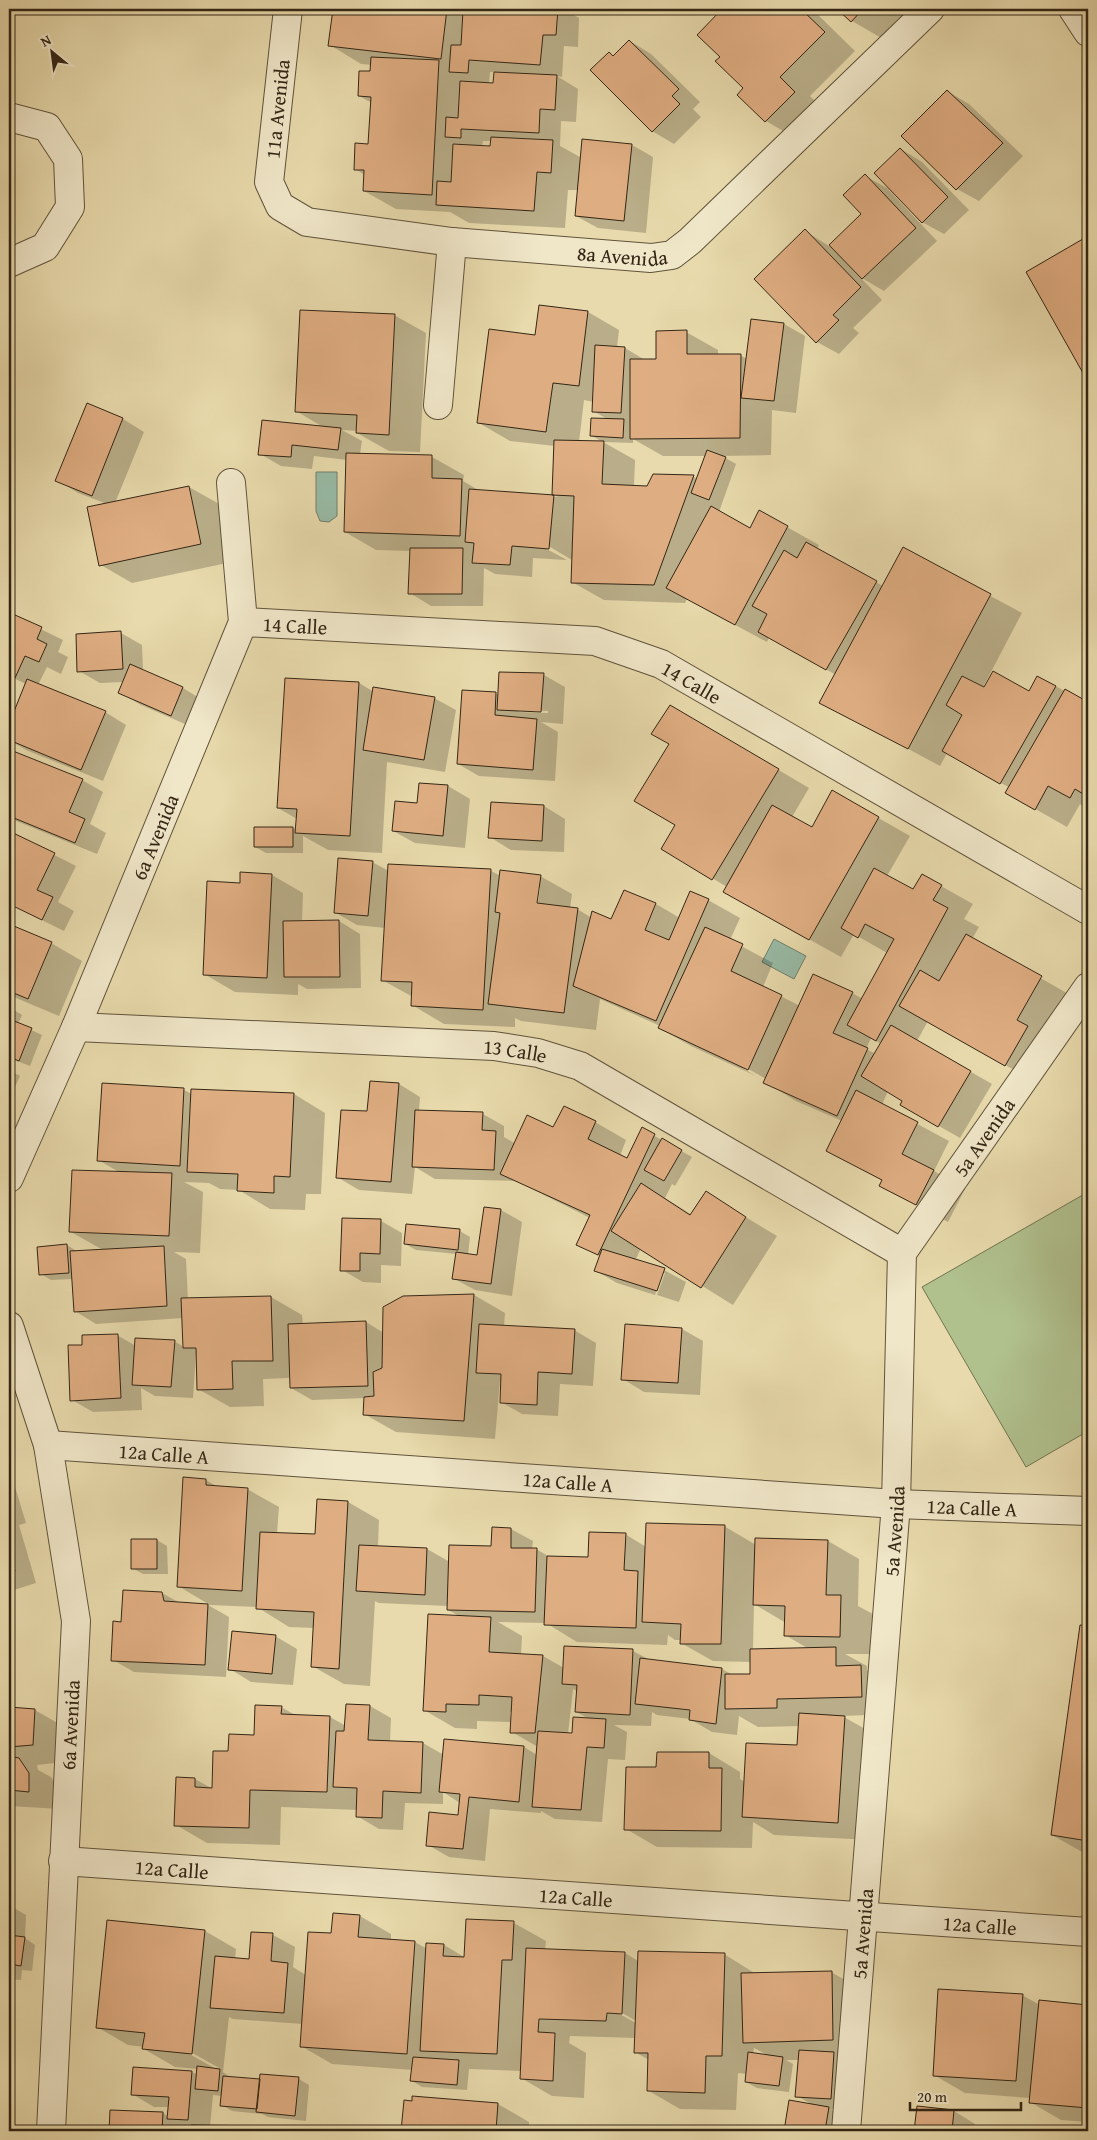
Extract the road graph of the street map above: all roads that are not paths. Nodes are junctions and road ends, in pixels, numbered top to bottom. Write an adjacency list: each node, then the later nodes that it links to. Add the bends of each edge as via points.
1 (288, 9): 6 (street, 11a Avenida, via 268,182)
2 (930, 9): 7 (street, 8a Avenida, via 672,255 651,258)
3 (1073, 9): 4 (street)
4 (1088, 32)
5 (9, 116): 8 (street, via 47,127 68,159 70,207 45,247)
6 (280, 206): 7 (street, 8a Avenida, via 307,222)
7 (452, 242): 9 (street)
8 (9, 263)
9 (438, 405)
10 (231, 483): 11 (street, 6a Avenida)
11 (243, 622): 12 (street, 14 Calle, via 595,641 661,664); 14 (street, 6a Avenida)
12 (1088, 910)
13 (1088, 987): 16 (street, 5a Avenida)
14 (76, 1026): 15 (street, 6a Avenida); 16 (street, 13 Calle, via 494,1046 538,1053 580,1066)
15 (9, 1178)
16 (902, 1253): 19 (street, 5a Avenida)
17 (9, 1326): 18 (street, 6a Avenida)
18 (48, 1445): 19 (street, 12a Calle A); 21 (street, 6a Avenida, via 76,1621)
19 (896, 1504): 20 (street, 12a Calle A); 22 (street, 5a Avenida)
20 (1088, 1511)
21 (63, 1861): 22 (street, 12a Calle); 24 (street, 6a Avenida)
22 (864, 1918): 23 (street, 12a Calle); 25 (street, 5a Avenida)
23 (1088, 1932)
24 (51, 2131)
25 (846, 2131)

